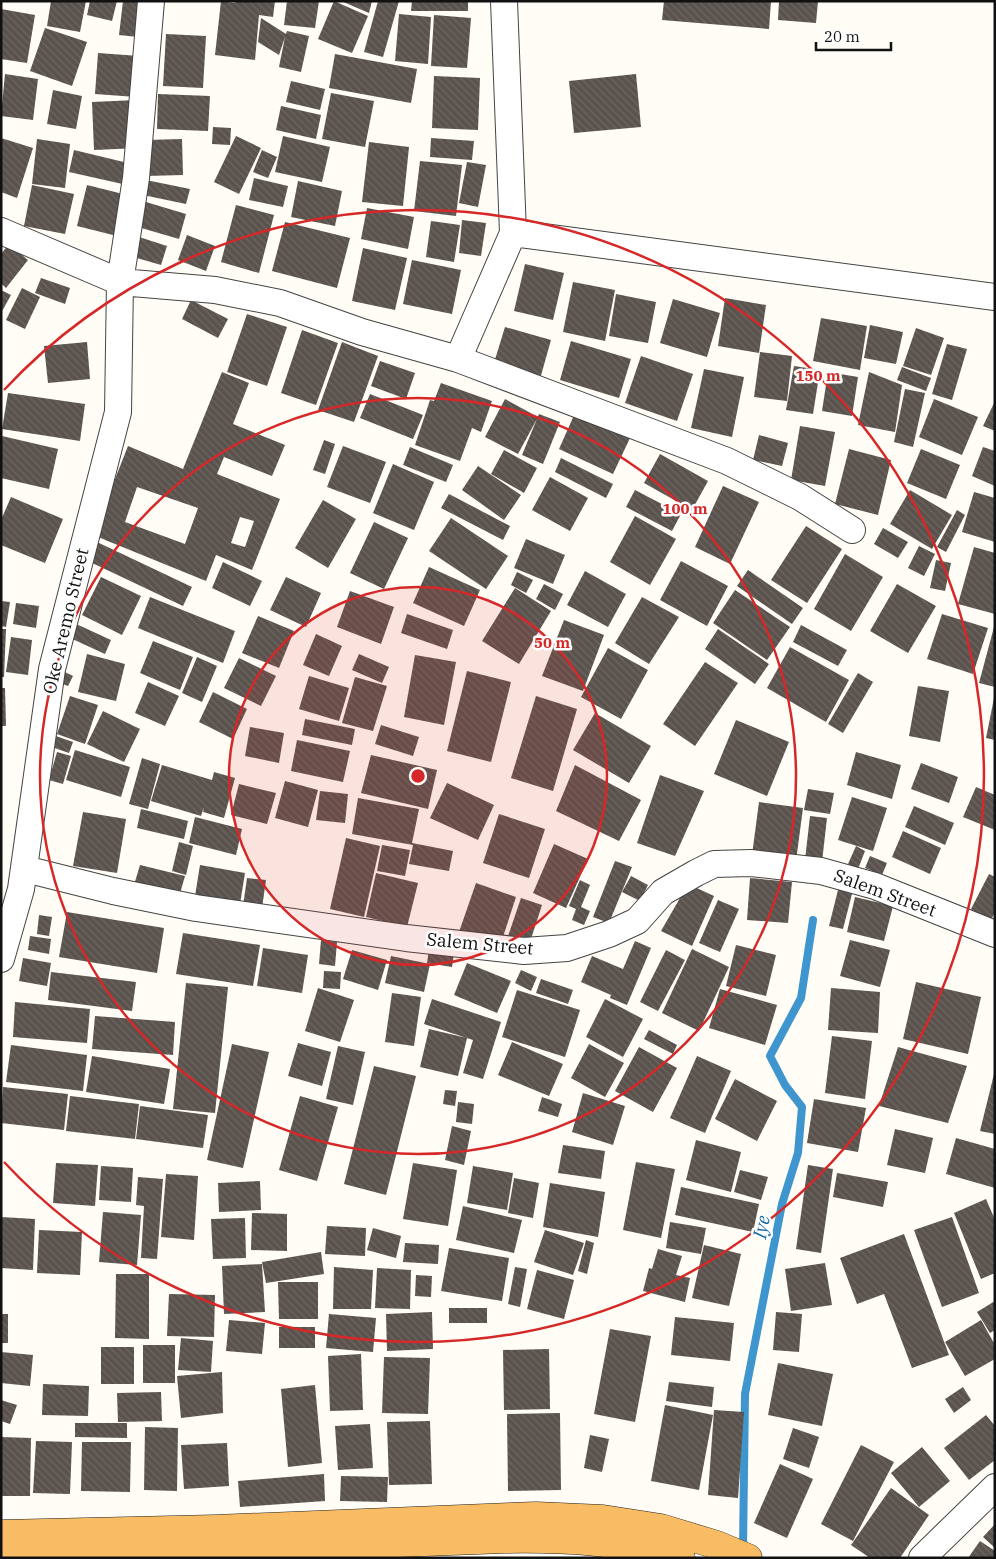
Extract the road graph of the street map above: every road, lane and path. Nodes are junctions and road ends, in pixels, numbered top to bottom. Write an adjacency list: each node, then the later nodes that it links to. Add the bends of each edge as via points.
1 (151, 1): 5 (street, Oke Aremo Street, via 136,178)
2 (504, 1): 4 (street)
3 (1, 230): 5 (street)
4 (513, 233): 6 (street); 7 (street)
5 (120, 282): 7 (street, via 215,290 280,303 362,332); 9 (street, Oke Aremo Street, via 118,412 52,670)
6 (995, 297)
7 (458, 359): 8 (street, via 727,461 800,497)
8 (852, 530)
9 (24, 869): 10 (street, Salem Street, via 196,908 524,951 567,948 608,934 637,921 664,892 714,864 751,863 821,871 875,886); 11 (street, Oke Aremo Street)
10 (995, 934)
11 (1, 959)
12 (995, 1487): 17 (street)
13 (1, 1534): 16 (highway, via 536,1516 603,1519 661,1528 718,1545)
14 (6, 1558): 15 (highway, via 557,1538 611,1542)
15 (681, 1558)
16 (748, 1558)
17 (922, 1558)

